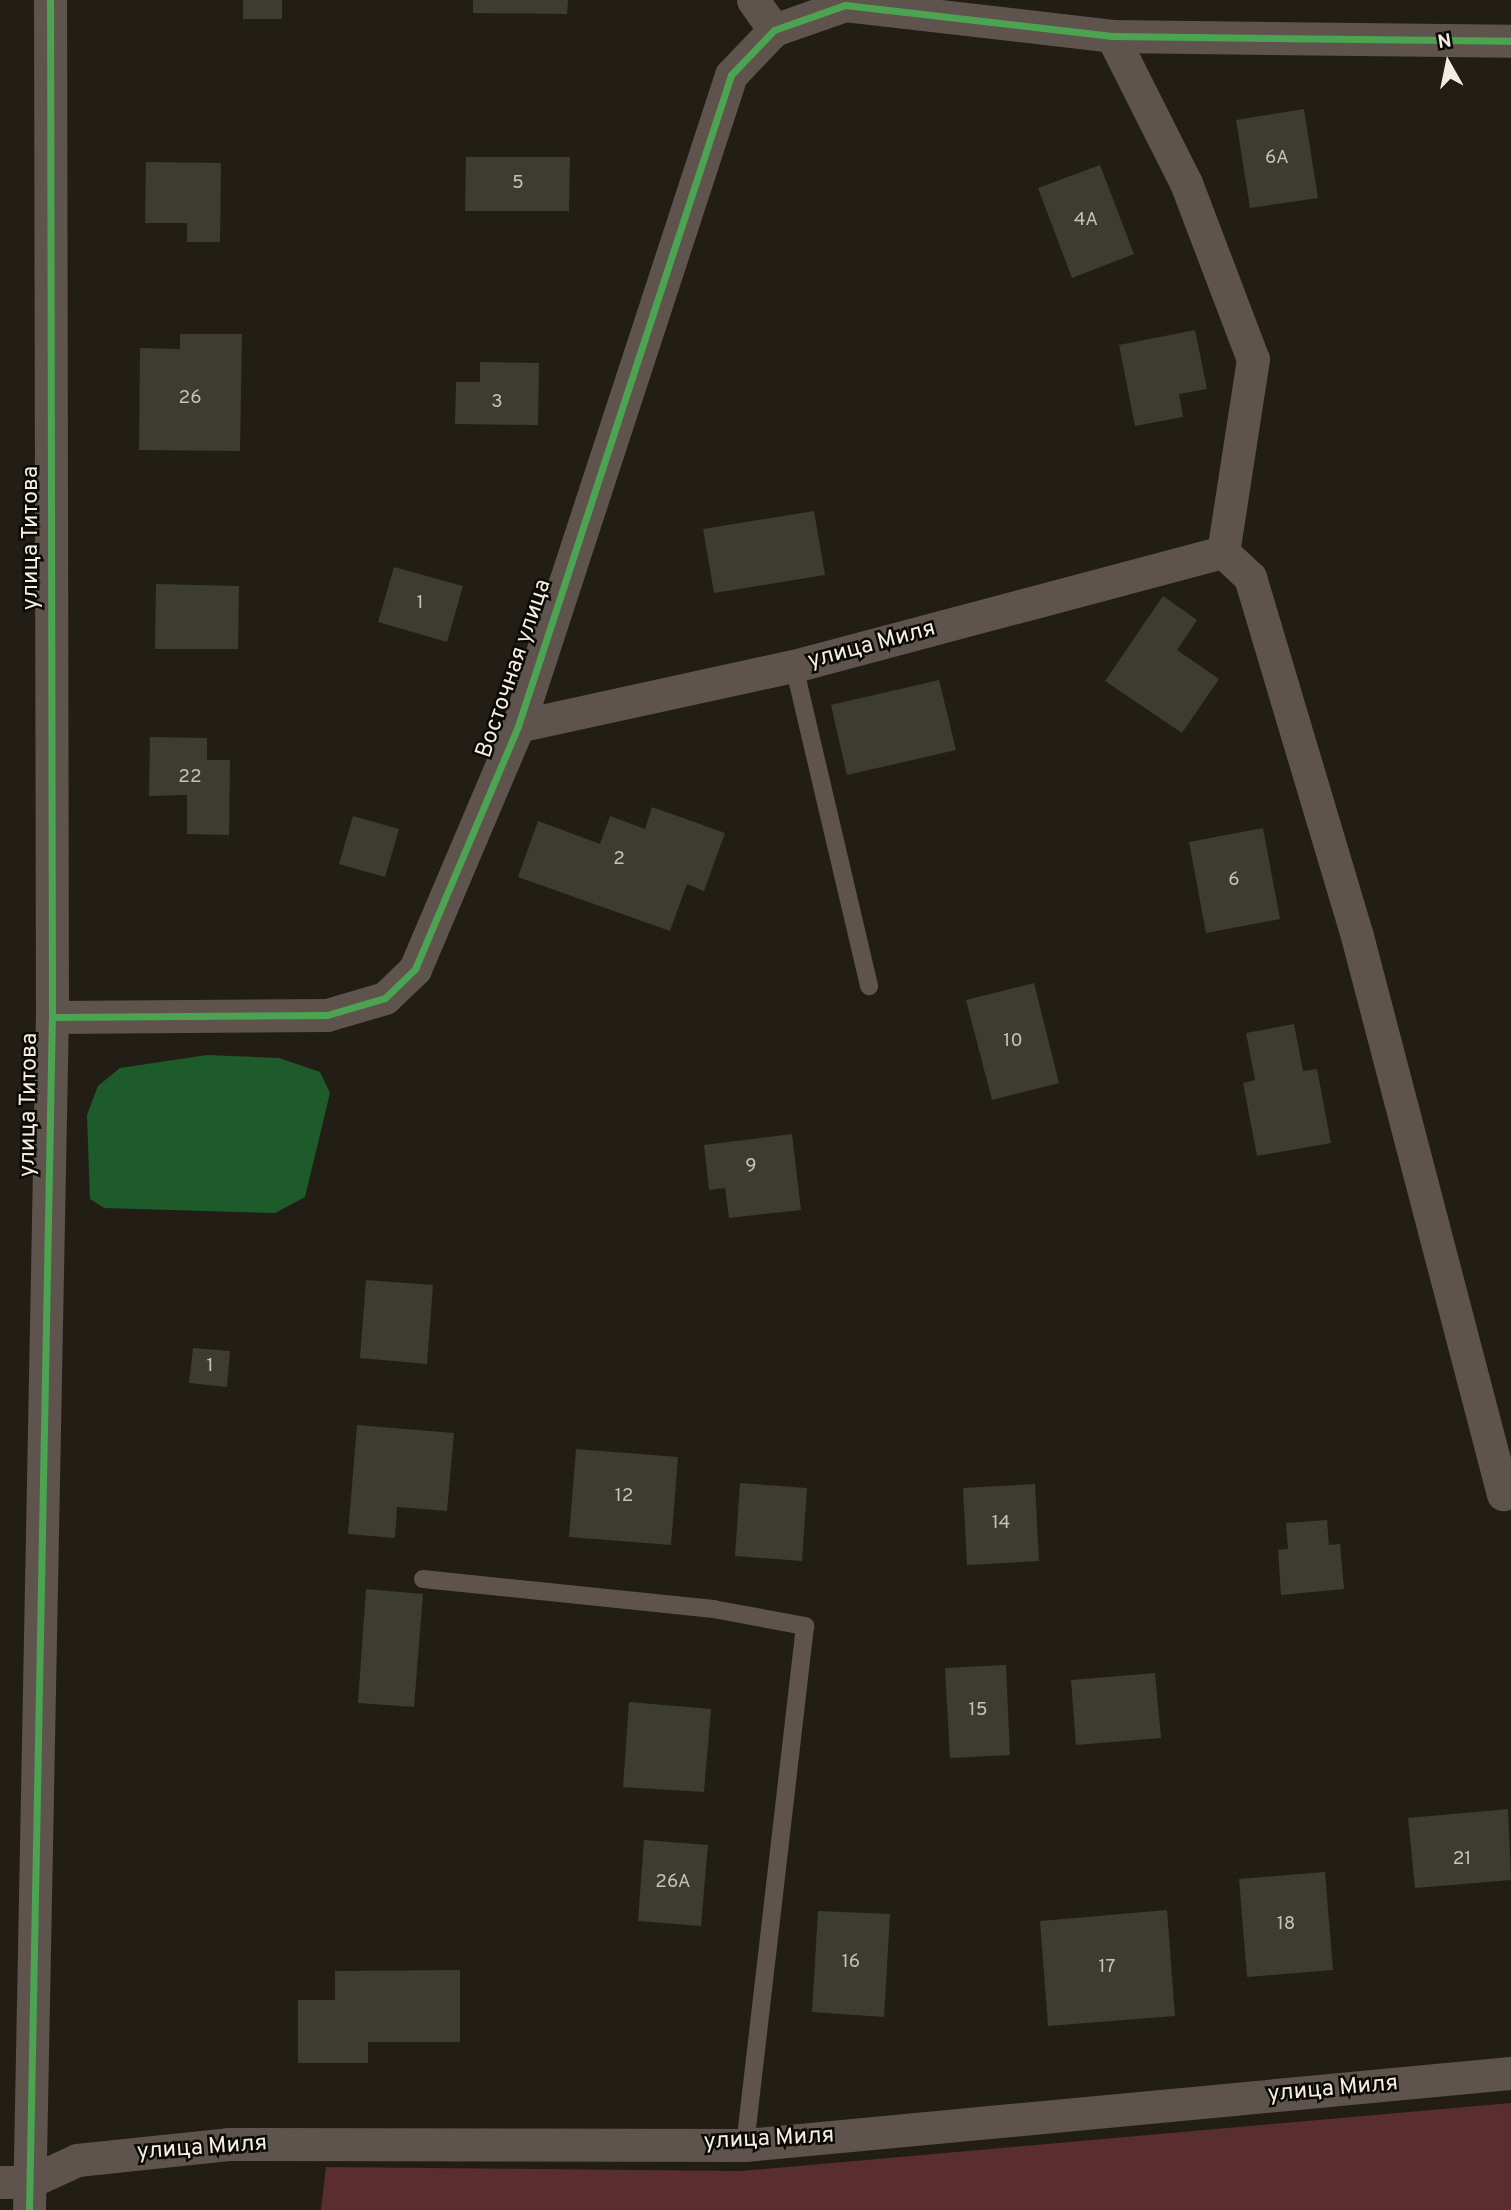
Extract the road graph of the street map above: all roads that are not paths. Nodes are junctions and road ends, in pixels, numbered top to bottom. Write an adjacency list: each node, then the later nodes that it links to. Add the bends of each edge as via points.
1 (50, 0): 10 (street, улица Титова)
2 (754, 0): 3 (street)
3 (774, 30): 4 (street, via 845,5); 8 (street, Восточная улица, via 731,75)
4 (1112, 36): 5 (street); 6 (street, via 1186,183 1253,359)
5 (1511, 41)
6 (1223, 552): 7 (street, улица Миля); 11 (street, via 1250,577 1254,590 1360,949)
7 (794, 666): 8 (street, улица Миля); 9 (lane)
8 (518, 726): 10 (street, Восточная улица, via 437,929 415,969 385,998 327,1015)
9 (869, 986)
10 (52, 1017): 15 (street, улица Титова)
11 (1503, 1494)
12 (423, 1579): 14 (lane, via 713,1608 805,1626)
13 (1511, 2073): 14 (street, улица Миля)
14 (745, 2145): 15 (street, улица Миля, via 228,2144 76,2160)
15 (19, 2191)

